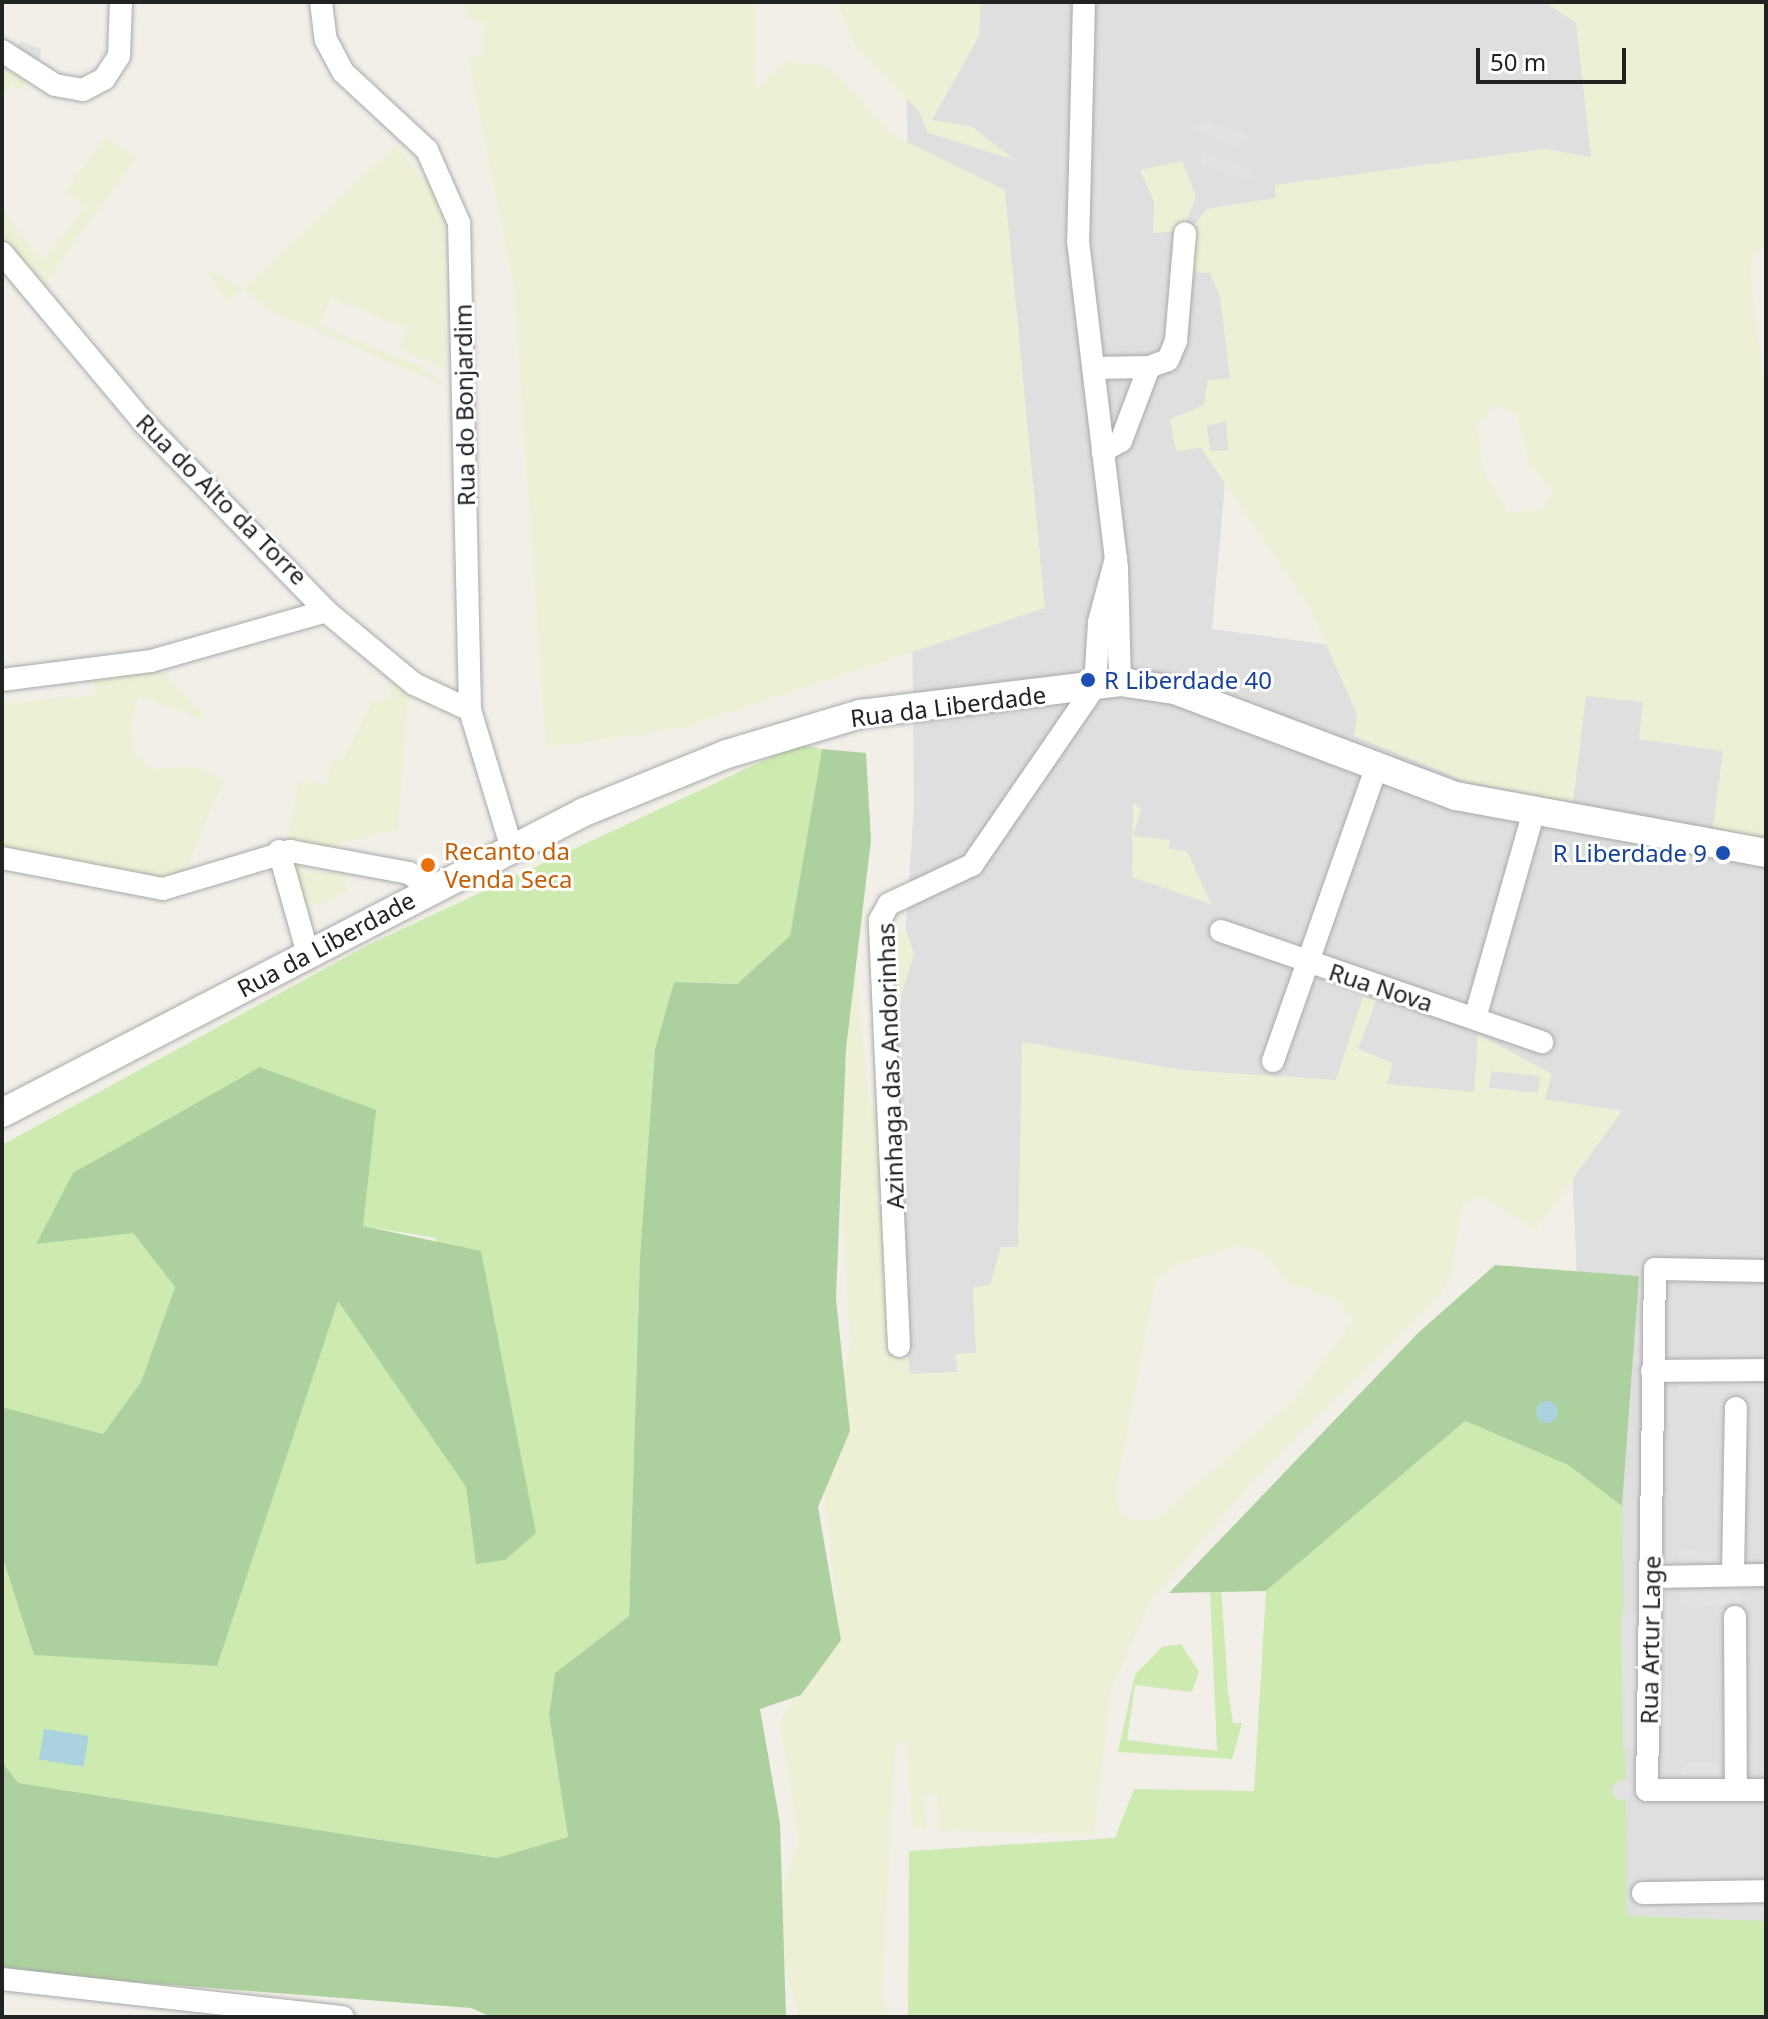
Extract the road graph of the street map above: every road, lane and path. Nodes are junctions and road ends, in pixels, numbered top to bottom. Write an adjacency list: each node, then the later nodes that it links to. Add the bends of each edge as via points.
1 (121, 2): 4 (street, via 119,56 104,79 83,90 55,85)
2 (321, 2): 13 (street, Rua do Bonjardim, via 326,40 343,72 427,150 459,223)
3 (1084, 2): 8 (street, via 1076,189)
4 (2, 51)
5 (1185, 233): 7 (street, via 1176,341 1168,360)
6 (2, 253): 10 (street, Rua do Alto da Torre, via 146,425)
7 (1149, 367): 8 (street); 9 (street, via 1121,441)
8 (1093, 368): 9 (street)
9 (1103, 451): 12 (street, via 1116,558 1099,622)
10 (326, 611): 11 (street, via 151,661); 13 (street, Rua do Alto da Torre, via 414,684)
11 (2, 680)
12 (1107, 684): 14 (street, Rua da Liberdade, via 1198,696); 16 (street, Rua da Liberdade, via 860,714 727,754); 29 (street, Azinhaga das Andorinhas, via 972,865 889,904 880,920)
13 (470, 710): 16 (street, Rua do Bonjardim)
14 (1377, 766): 15 (street, Rua da Liberdade); 23 (street)
15 (1533, 814): 18 (street, Rua da Liberdade); 24 (street)
16 (512, 849): 20 (street, Rua da Liberdade)
17 (279, 851): 19 (street, via 163,889); 20 (street, via 409,873); 22 (street)
18 (1766, 853)
19 (2, 858)
20 (431, 889): 22 (street, Rua da Liberdade)
21 (1221, 931): 23 (street, Rua Nova)
22 (308, 954): 27 (street, Rua da Liberdade)
23 (1307, 963): 24 (street, Rua Nova); 26 (street)
24 (1475, 1018): 25 (street, Rua Nova)
25 (1542, 1042)
26 (1273, 1061)
27 (2, 1113)
28 (1766, 1271): 31 (street, Rua Artur Lage, via 1655,1269)
29 (899, 1346)
30 (1766, 1370): 31 (street)
31 (1652, 1371): 35 (street, Rua Artur Lage)
32 (1736, 1408): 33 (street)
33 (1733, 1575): 34 (street); 35 (street)
34 (1766, 1575)
35 (1652, 1577): 37 (street, Rua Artur Lage, via 1647,1790)
36 (1735, 1617): 37 (street)
37 (1736, 1790): 38 (street, Rua Artur Lage)
38 (1766, 1790)
39 (1766, 1891): 40 (street)
40 (1643, 1893)
41 (2, 1979): 42 (street)
42 (343, 2017)

